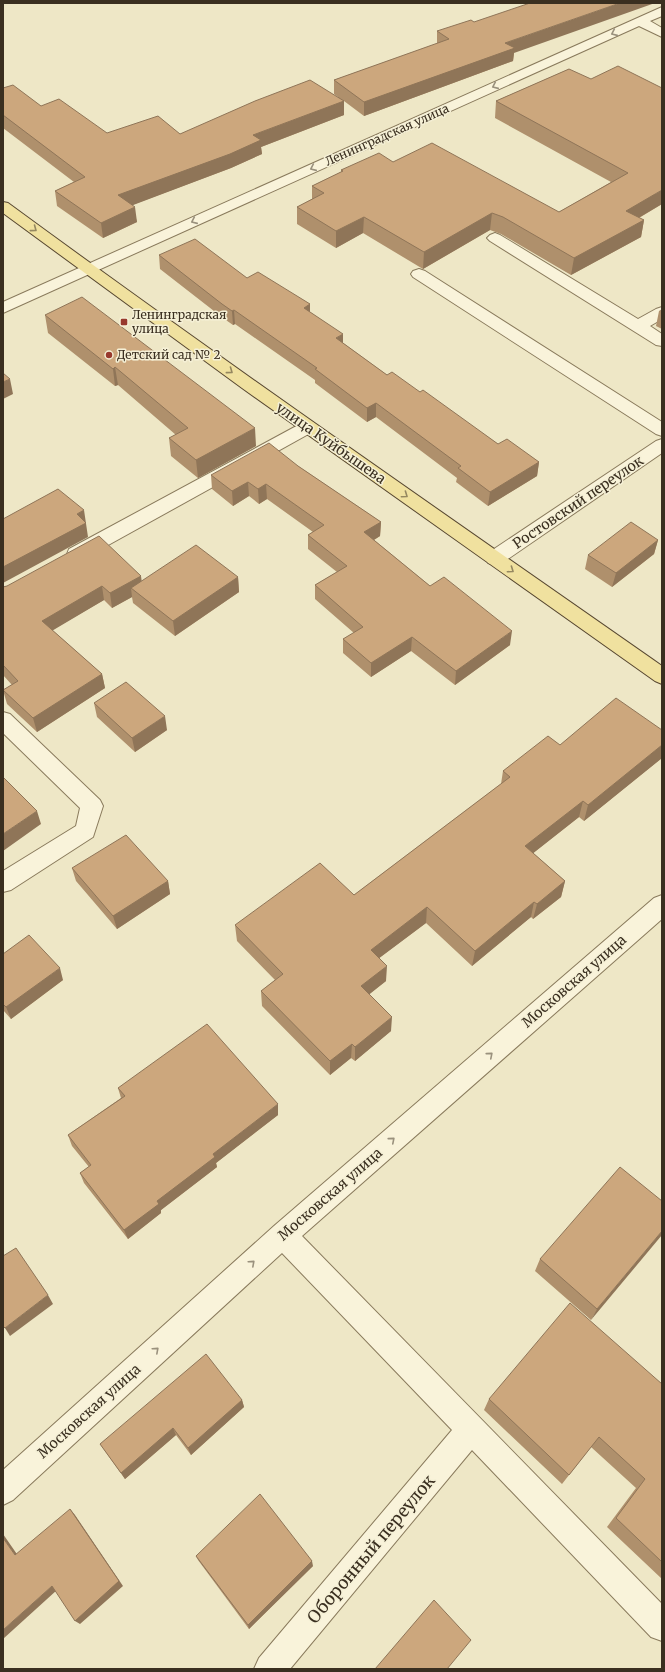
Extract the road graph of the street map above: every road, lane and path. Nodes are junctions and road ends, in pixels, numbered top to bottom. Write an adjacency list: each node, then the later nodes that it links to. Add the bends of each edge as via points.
1 (662, 11): 2 (street, Ленинградская улица)
2 (640, 21): 3 (street); 6 (street, Ленинградская улица, one-way to 6)
3 (662, 33)
4 (3, 206): 6 (main road, улица Куйбышева, one-way to 6)
5 (495, 238): 10 (street)
6 (88, 269): 8 (street, Ленинградская улица); 12 (main road, улица Куйбышева, one-way to 12)
7 (419, 274): 13 (street)
8 (3, 308)
9 (662, 312): 10 (street)
10 (639, 326): 11 (street)
11 (662, 341)
12 (308, 427): 15 (main road, улица Куйбышева, one-way to 15); 16 (street)
13 (662, 430)
14 (662, 445): 15 (street, Ростовский переулок)
15 (495, 558): 17 (main road, улица Куйбышева, one-way to 17)
16 (58, 564)
17 (662, 676)
18 (3, 720): 19 (street, via 92,806 85,831)
19 (3, 883)
20 (662, 905): 21 (street, Московская улица, one-way to 20)
21 (283, 1235): 22 (street); 23 (street, Московская улица, one-way to 21)
22 (472, 1429): 24 (street); 25 (street, Оборонный переулок)
23 (3, 1490)
24 (662, 1626)
25 (270, 1669)

